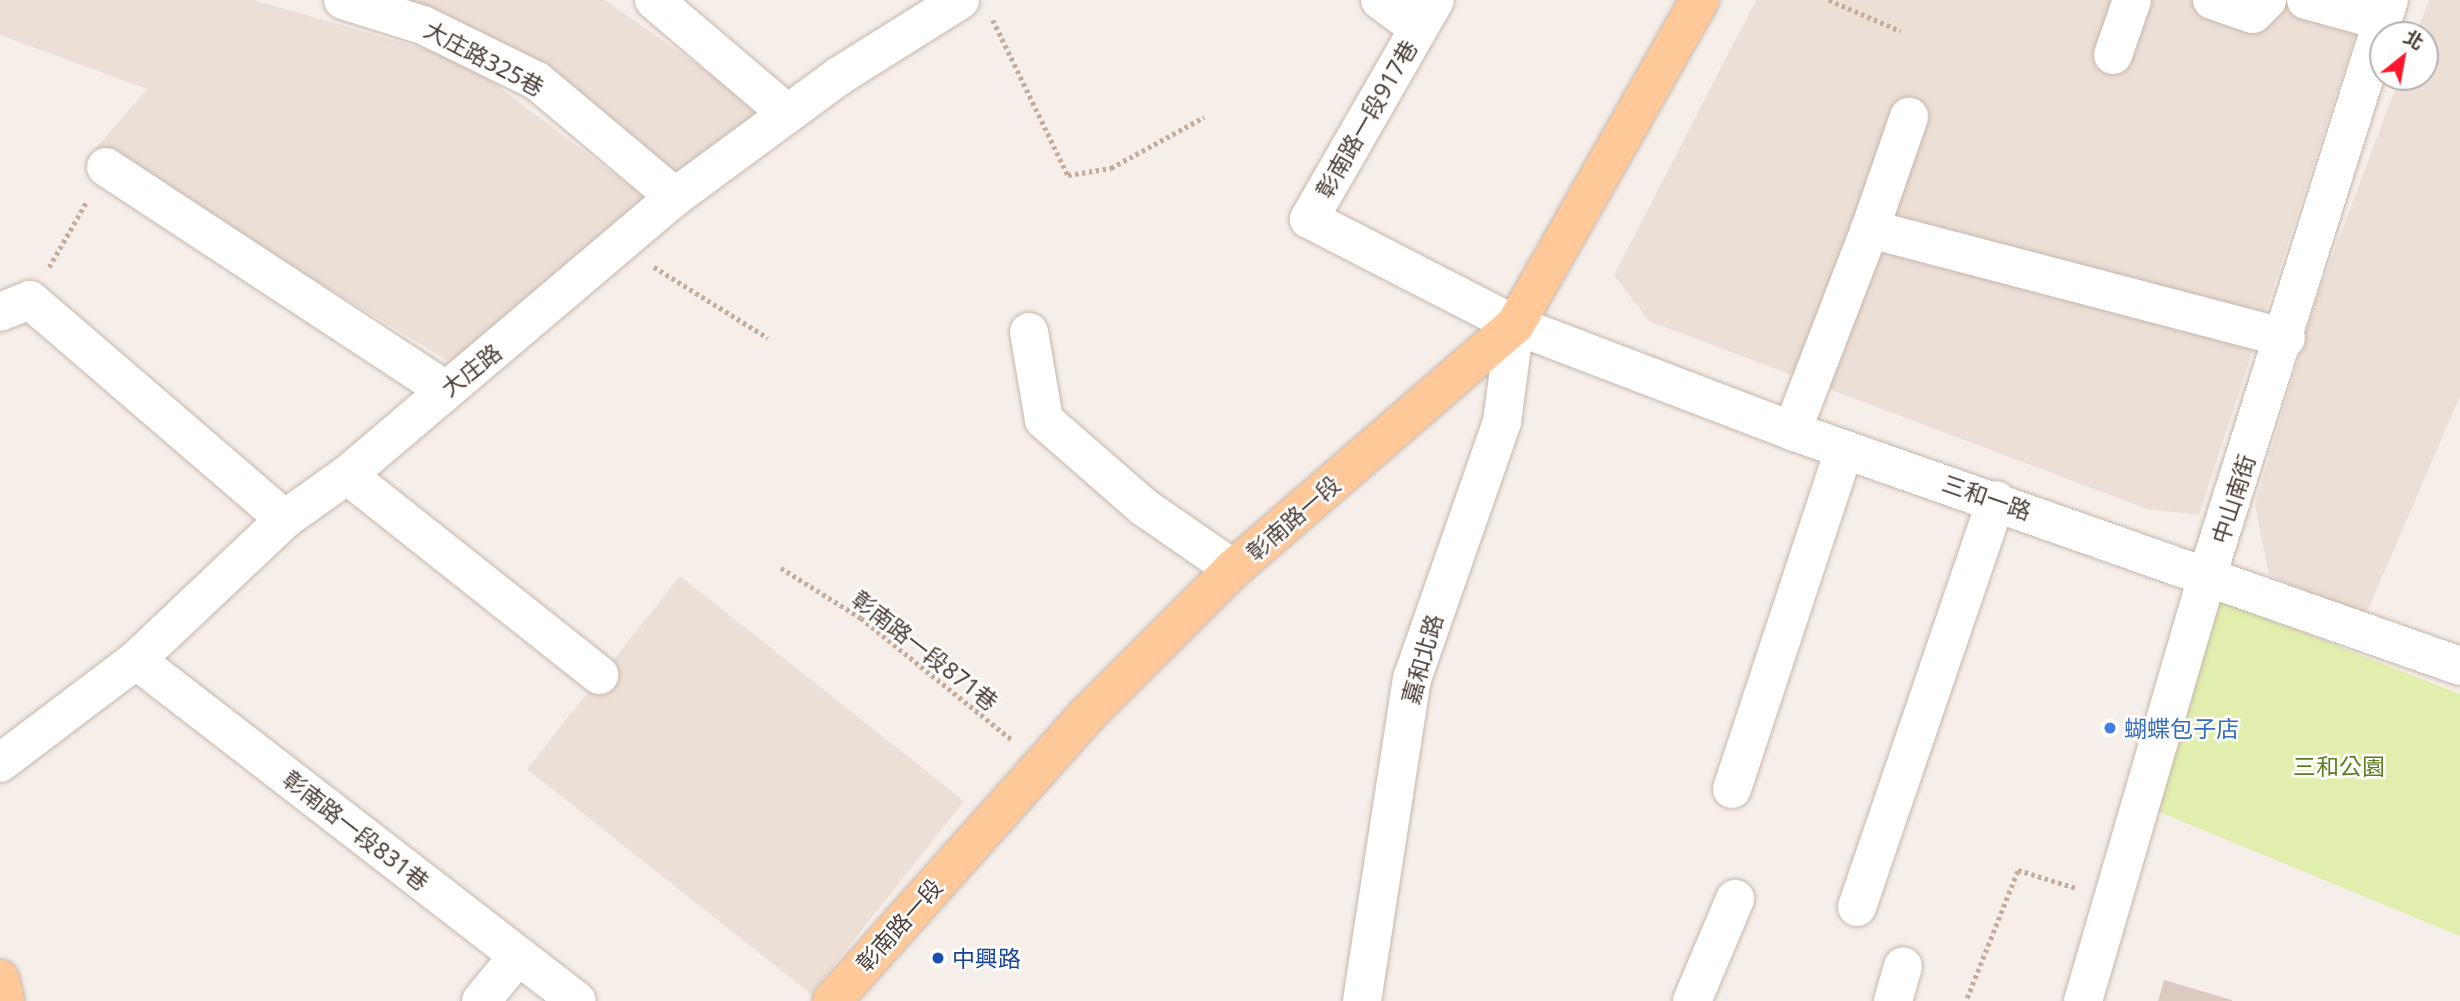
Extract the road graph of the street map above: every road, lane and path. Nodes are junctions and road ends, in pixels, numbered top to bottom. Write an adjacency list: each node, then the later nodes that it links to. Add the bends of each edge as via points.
1 (343, 0): 19 (street, 大庄路325巷, via 423,25 537,82)
2 (654, 0): 15 (street)
3 (1380, 0): 12 (street)
4 (1700, 0): 23 (main road, 彰南路一段)
5 (1829, 0): 13 (path)
6 (2132, 0): 14 (street)
7 (2212, 0): 8 (street, via 2253,14)
8 (2267, 0)
9 (2306, 0): 11 (street)
10 (975, 6): 15 (street, 大庄路); 16 (path, via 1068,175 1111,168)
11 (2386, 10): 26 (street, 中山南街)
12 (1427, 14): 23 (street, 彰南路一段917巷, via 1309,219)
13 (1901, 31)
14 (2113, 55)
15 (787, 113): 19 (street, 大庄路)
16 (1204, 117)
17 (1909, 117): 20 (street)
18 (106, 167): 22 (path); 27 (street)
19 (675, 197): 21 (street, 大庄路)
20 (1870, 229): 26 (street); 28 (street)
21 (624, 242): 25 (path, via 682,290); 27 (street, 大庄路)
22 (15, 306): 32 (street)
23 (1515, 326): 28 (street, 三和一路); 34 (main road, 彰南路一段); 53 (street, 嘉和北路, via 1502,422 1412,679)
24 (1029, 332): 34 (street, via 1044,420 1145,508)
25 (768, 338)
26 (2286, 338): 35 (street, 中山南街)
27 (445, 390): 30 (street, 大庄路)
28 (1791, 432): 29 (street, 三和一路)
29 (1844, 450): 31 (street, 三和一路); 41 (street)
30 (347, 475): 32 (street, 大庄路); 38 (street)
31 (1996, 500): 35 (street, 三和一路); 44 (street)
32 (285, 519): 36 (street, 大庄路)
33 (781, 568): 40 (path, 彰南路一段871巷, via 861,618)
34 (1233, 569): 40 (main road, 彰南路一段)
35 (2208, 573): 37 (street, 三和一路); 43 (street, 中山南街)
36 (136, 660): 39 (street, 大庄路); 45 (street, 彰南路一段831巷)
37 (2460, 666)
38 (599, 676)
39 (0, 764)
40 (1044, 764): 52 (main road, 彰南路一段)
41 (1732, 789)
42 (1735, 899): 54 (street)
43 (2113, 900): 47 (path, via 2018,870); 55 (street, 中山南街)
44 (1857, 907)
45 (518, 956): 50 (street); 51 (street, 彰南路一段831巷)
46 (0, 980): 48 (main road); 49 (street)
47 (1967, 998)
48 (5, 1001)
49 (23, 1001)
50 (481, 1001)
51 (577, 1001)
52 (832, 1001)
53 (1362, 1001)
54 (1692, 1001)
55 (2083, 1001)

